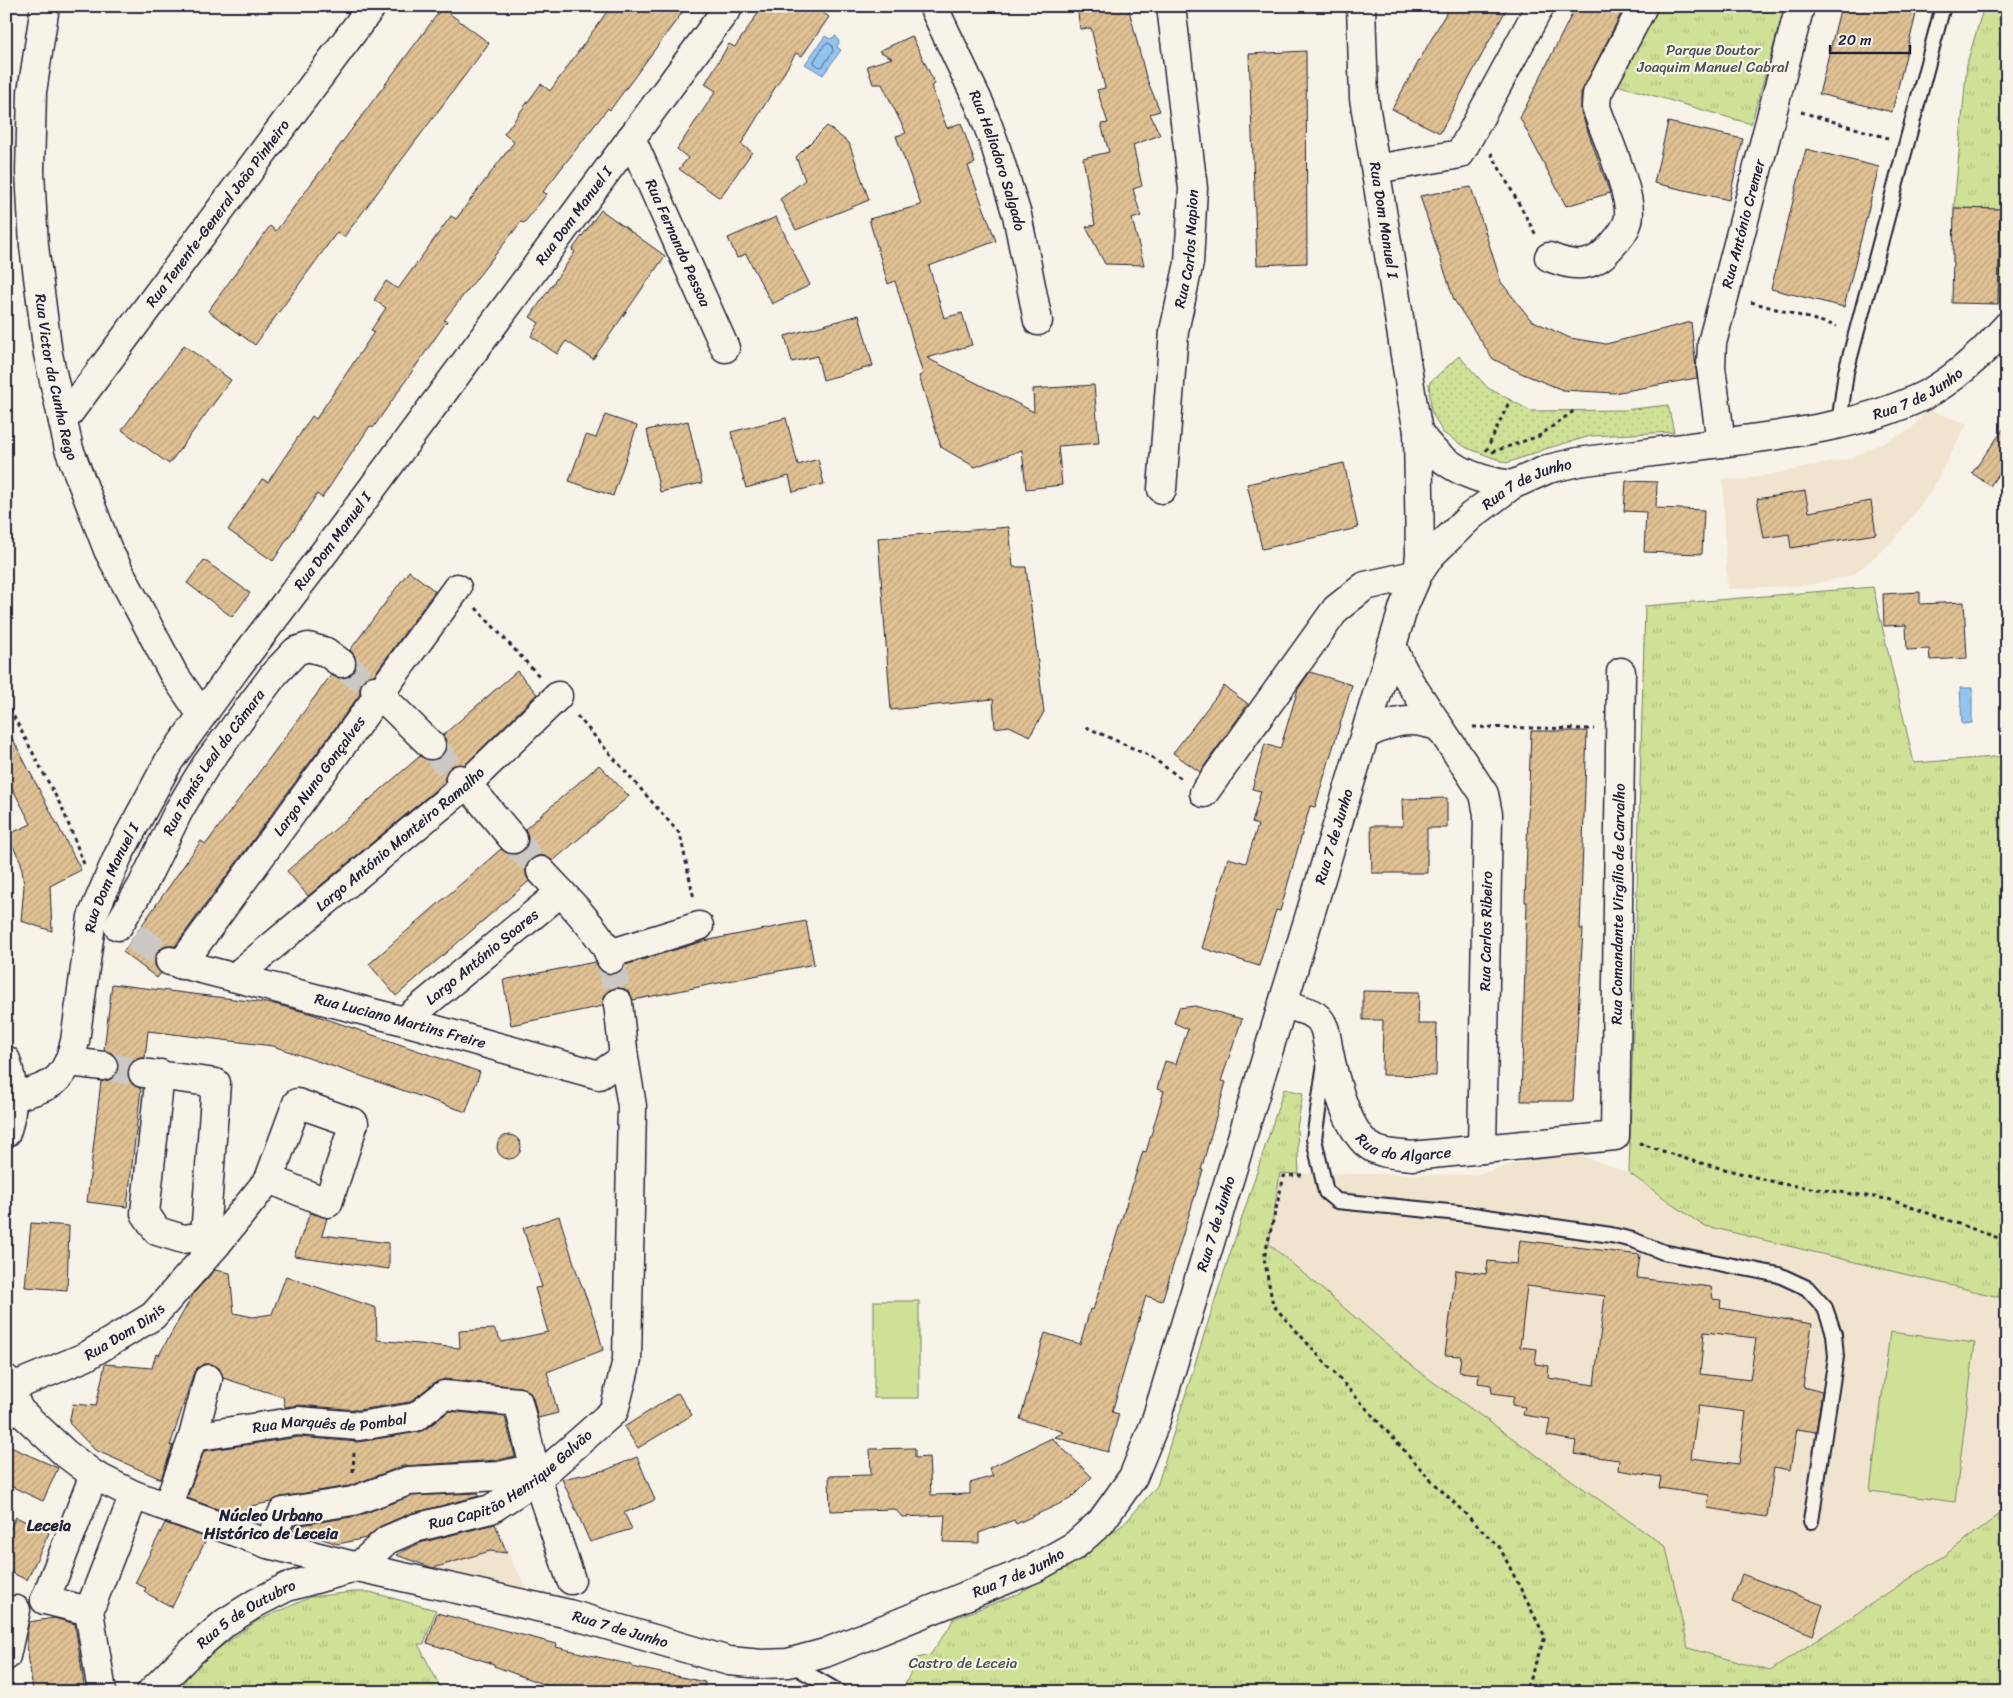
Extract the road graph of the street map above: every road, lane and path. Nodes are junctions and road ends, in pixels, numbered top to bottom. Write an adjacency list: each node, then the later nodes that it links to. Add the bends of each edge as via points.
1 (45, 6): 24 (street, Rua Victor da Cunha Rego, via 32,92 30,171 34,246 48,354)
2 (372, 6): 24 (street, Rua Tenente-General João Pinheiro)
3 (729, 6): 13 (street, Rua Dom Manuel I)
4 (933, 6): 18 (street, Rua Heliodoro Salgado, via 994,142 1017,216)
5 (1172, 6): 29 (street, Rua Carlos Napion, via 1193,188 1189,264 1174,331)
6 (1361, 6): 15 (street, Rua Dom Manuel I, via 1364,98)
7 (1540, 6): 12 (street)
8 (1643, 6): 16 (street, via 1597,94 1596,107 1630,204 1628,221 1618,240 1603,255 1589,262 1569,265)
9 (1800, 6): 11 (street, Rua António Cremer)
10 (1943, 6): 14 (lane)
11 (1774, 104): 14 (path); 17 (street, Rua António Cremer)
12 (1476, 125): 15 (street, via 1460,154); 16 (path)
13 (631, 138): 21 (street, Rua Fernando Pessoa); 38 (street, Rua Dom Manuel I)
14 (1907, 143): 20 (lane)
15 (1376, 169): 26 (street, Rua Dom Manuel I)
16 (1548, 257)
17 (1724, 294): 20 (path); 27 (street, Rua António Cremer, via 1712,342 1711,367)
18 (1038, 321)
19 (2007, 326): 25 (street, Rua 7 de Junho, via 1980,355 1924,395 1896,408)
20 (1857, 331): 25 (lane, via 1846,372)
21 (725, 348)
22 (1510, 400): 23 (path, via 1484,454 1539,436)
23 (1575, 410)
24 (63, 421): 38 (street, Rua Victor da Cunha Rego, via 69,449 108,550 173,673)
25 (1839, 424): 27 (street, Rua 7 de Junho)
26 (1418, 432): 28 (street, Rua Dom Manuel I, via 1440,458 1461,471 1491,482); 30 (street, Rua Dom Manuel I)
27 (1721, 443): 28 (street, Rua 7 de Junho, via 1578,462 1548,469)
28 (1512, 485): 30 (street, Rua 7 de Junho, via 1471,516 1431,555)
29 (1162, 489)
30 (1418, 574): 32 (street, Rua 7 de Junho); 45 (street, via 1365,586 1336,609)
31 (457, 588): 35 (street, Largo Nuno Gonçalves); 36 (path)
32 (1392, 645): 40 (street, Rua Carlos Ribeiro, via 1401,666); 42 (street, Rua 7 de Junho)
33 (341, 663): 49 (street, Rua Tomás Leal da Câmara, via 326,652 308,646 296,651 206,764 179,810 142,886 126,931)
34 (1620, 672): 41 (street, Rua Comandante Virgílio de Carvalho)
35 (377, 692): 43 (street); 51 (street, Largo Nuno Gonçalves)
36 (558, 696): 44 (street, Largo António Monteiro Ramalho); 50 (path, via 680,834)
37 (6, 702): 49 (path, via 64,810)
38 (202, 715): 49 (street, Rua Dom Manuel I, via 169,761 118,856)
39 (1086, 727): 45 (path, via 1150,756)
40 (1439, 727): 41 (path); 42 (street, via 1416,720 1401,721); 64 (street, Rua Carlos Ribeiro, via 1484,794 1488,814)
41 (1620, 730): 63 (street, Rua Comandante Virgílio de Carvalho)
42 (1365, 735): 54 (street, Rua 7 de Junho)
43 (431, 746)
44 (464, 782): 46 (street); 52 (street, Largo António Monteiro Ramalho)
45 (1204, 794)
46 (513, 839)
47 (541, 871): 48 (street)
48 (561, 892): 50 (street, via 597,935 610,957); 55 (street, Largo António Soares)
49 (97, 905): 59 (street, Rua Dom Manuel I)
50 (699, 926)
51 (176, 963): 52 (street, Rua Luciano Martins Freire)
52 (235, 977): 55 (street, Rua Luciano Martins Freire)
53 (618, 1003): 57 (street)
54 (1284, 1004): 56 (street, Rua do Algarce, via 1316,1017 1326,1030); 86 (street, Rua 7 de Junho, via 1155,1424 1133,1477 1101,1522 1074,1546 1035,1568 825,1653)
55 (404, 1021): 57 (street, Rua Luciano Martins Freire, via 599,1075)
56 (1328, 1048): 64 (street, Rua do Algarce, via 1340,1099 1353,1125 1368,1144 1384,1153 1412,1156); 65 (lane, via 1314,1139)
57 (624, 1058): 74 (street, Rua Capitão Henrique Galvão, via 632,1106 627,1360 614,1411)
58 (6, 1060): 61 (street, via 12,1076)
59 (70, 1062): 60 (street); 61 (street, via 48,1087)
60 (103, 1066)
61 (13, 1097): 62 (street)
62 (6, 1133)
63 (1615, 1136): 64 (street, Rua do Algarce); 68 (path, via 1689,1160 1782,1184 1888,1199)
64 (1482, 1149)
65 (1320, 1174): 78 (lane, via 1326,1192 1337,1201 1459,1213 1611,1235 1663,1252 1779,1275 1807,1288 1825,1308 1834,1334 1836,1356); 90 (path, via 1284,1176 1264,1258 1273,1305 1430,1478 1500,1548 1545,1637)
66 (269, 1179): 67 (street, Rua Dom Dinis)
67 (211, 1240): 67 (street, via 216,1083 152,1074 145,1213 157,1231 183,1240); 70 (street, Rua Dom Dinis, via 153,1316 85,1358)
68 (2007, 1241)
69 (208, 1379): 72 (street)
70 (10, 1395): 73 (street, Rua 7 de Junho)
71 (330, 1423): 72 (street, Rua Marquês de Pombal, via 298,1420); 74 (street, Rua Marquês de Pombal, via 359,1426 416,1417 444,1395 518,1402); 76 (path, via 354,1451)
72 (193, 1437): 77 (street)
73 (87, 1470): 75 (street, Rua 7 de Junho); 82 (street)
74 (535, 1473): 76 (street, via 408,1480); 80 (street, Rua Capitão Henrique Galvão, via 491,1510 414,1528 387,1540); 81 (street)
75 (134, 1495): 77 (street, Rua 7 de Junho); 84 (street)
76 (353, 1501): 79 (street, via 282,1512)
77 (167, 1507): 79 (street, Rua 7 de Junho)
78 (1811, 1521)
79 (268, 1544): 80 (street, Rua 7 de Junho)
80 (358, 1567): 86 (street, Rua 7 de Junho, via 569,1614 729,1661); 88 (street, Rua 5 de Outubro, via 287,1587 256,1603 226,1622)
81 (571, 1580)
82 (45, 1600): 83 (street); 84 (street)
83 (11, 1610): 85 (street)
84 (89, 1611): 87 (street)
85 (6, 1656)
86 (788, 1663): 89 (lane)
87 (102, 1692)
88 (151, 1692)
89 (839, 1692)
90 (1525, 1692)

